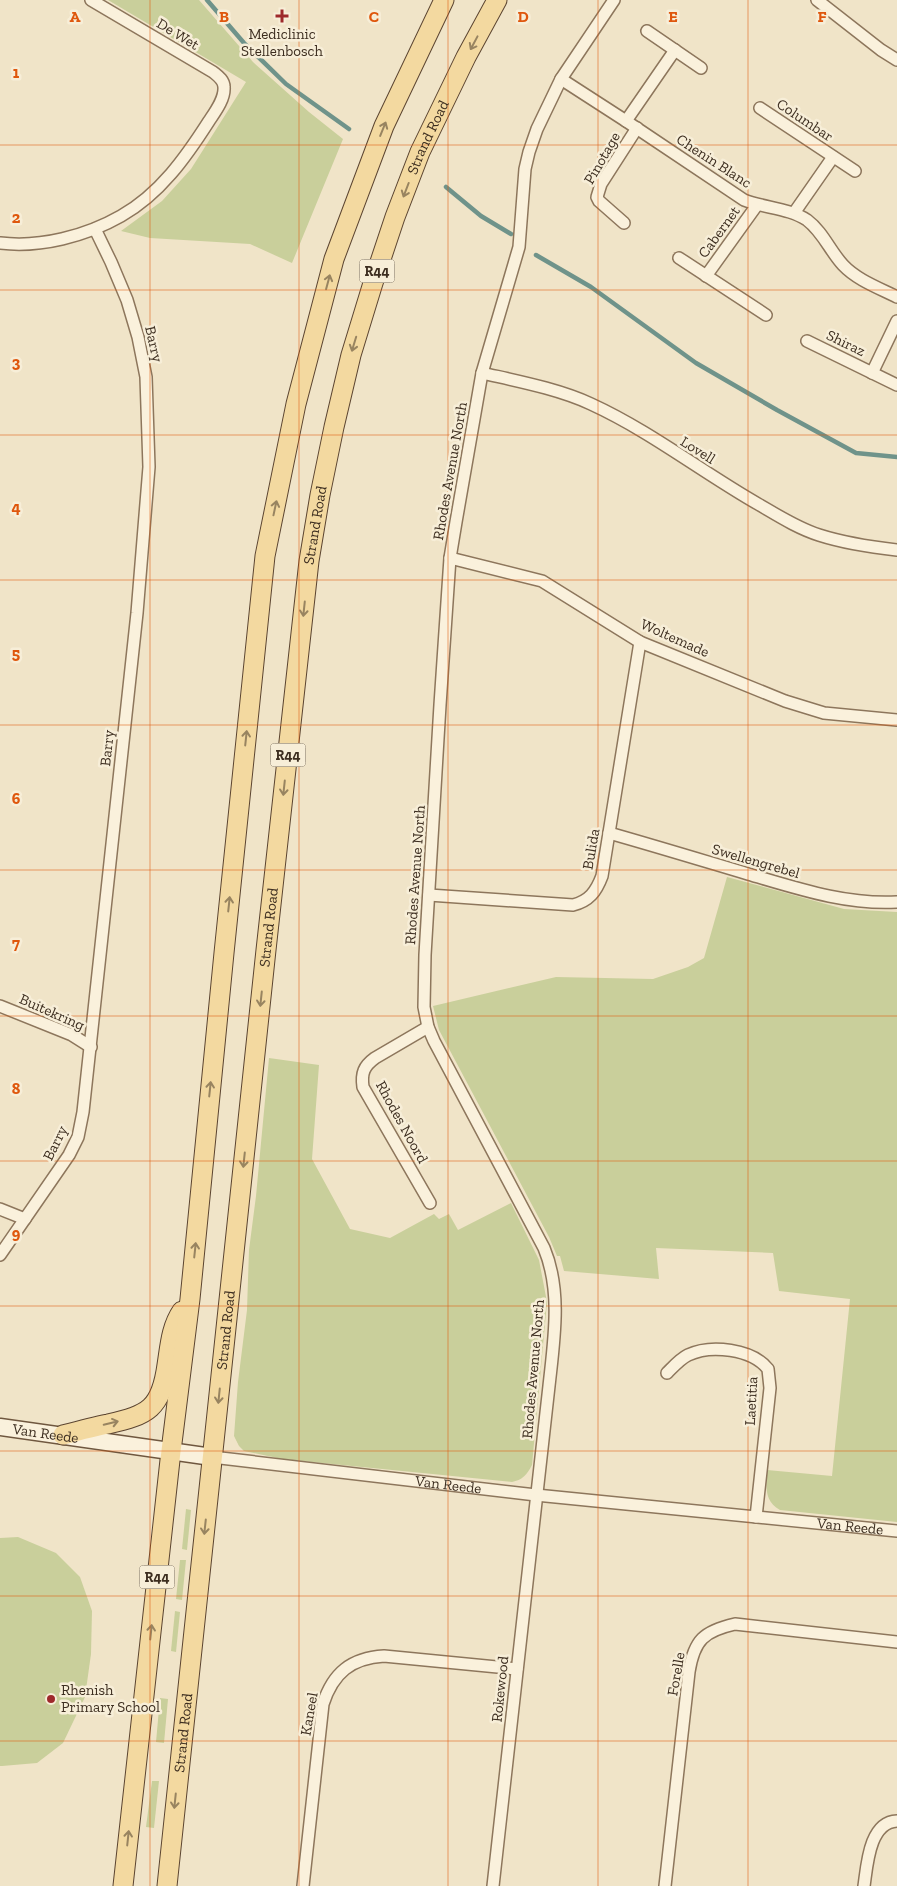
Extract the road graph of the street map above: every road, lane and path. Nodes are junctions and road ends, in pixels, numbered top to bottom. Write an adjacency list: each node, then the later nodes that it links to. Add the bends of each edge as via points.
1 (92, 0): 21 (street, De Wet, via 221,78 224,85 217,108 188,154 168,178 122,216)
2 (434, 0): 11 (main road)
3 (444, 0): 11 (main road, R44)
4 (497, 0): 52 (main road, Strand Road / R44, one-way to 52, via 420,152 395,217 351,354 322,485 308,571)
5 (614, 0): 12 (street, Rhodes Avenue North)
6 (817, 0): 9 (street)
7 (647, 31): 8 (street)
8 (675, 50): 10 (street); 14 (street)
9 (897, 60)
10 (701, 68)
11 (409, 74): 46 (main road, R44, one-way to 11, via 265,556 296,404 334,259 384,126)
12 (561, 80): 14 (street, Chenin Blanc); 29 (street, Rhodes Avenue North, via 529,152 516,259)
13 (760, 108): 16 (street, Columbar)
14 (626, 121): 15 (street, Chenin Blanc)
15 (637, 128): 18 (street, Chenin Blanc, via 728,190); 20 (street, Pinotage, via 601,184 597,197)
16 (833, 157): 17 (street, Columbar); 19 (street, Columbar)
17 (855, 171)
18 (757, 205): 19 (street, Chenin Blanc); 24 (street, Cabernet)
19 (794, 213): 25 (street, Chenin Blanc, via 816,227 844,266 871,285)
20 (624, 223)
21 (95, 229): 22 (street, via 52,241); 41 (street, Barry, via 121,285 138,337 146,377 149,467 137,613)
22 (0, 243)
23 (679, 258): 24 (street, Cabernet)
24 (706, 276): 26 (street, Cabernet)
25 (897, 297)
26 (766, 315)
27 (897, 321): 30 (street, Shiraz)
28 (807, 341): 30 (street, Shiraz)
29 (482, 373): 32 (street, Lovell, via 590,403 790,523 818,535 860,546); 33 (street, Rhodes Avenue North)
30 (872, 373): 31 (street, Shiraz)
31 (897, 385)
32 (897, 550)
33 (450, 558): 34 (street, Woltemade, via 542,580); 37 (street, Rhodes Avenue North)
34 (640, 642): 35 (street, Woltemade, via 803,707 841,716); 36 (street, Bulida)
35 (897, 720)
36 (609, 833): 37 (street, Bulida, via 602,876 584,902 573,905); 38 (street, Swellengrebel, via 833,897)
37 (429, 895): 40 (street, Rhodes Avenue North, via 424,980)
38 (897, 902)
39 (0, 1006): 41 (street, Buitekring)
40 (428, 1028): 42 (street, Rhodes Noord, via 368,1063 362,1076 364,1087); 53 (street, Rhodes Avenue North, via 536,1232 553,1278 555,1332)
41 (91, 1047): 44 (street, Barry, via 78,1137)
42 (430, 1203)
43 (0, 1209): 44 (street)
44 (25, 1219): 45 (street, Barry)
45 (0, 1256)
46 (190, 1299): 50 (main road, one-way to 46, via 140,1416 151,1407 160,1396 173,1330); 51 (main road, R44)
47 (667, 1373): 54 (street, Laetitia, via 688,1355 718,1349 756,1358 768,1369 770,1388)
48 (0, 1416): 49 (street)
49 (6, 1427): 50 (street, Van Reede)
50 (63, 1435): 51 (street, Van Reede)
51 (170, 1451): 52 (street, Van Reede); 59 (main road, R44, one-way to 51)
52 (212, 1457): 53 (street, Van Reede); 60 (main road, Strand Road / R44, one-way to 60)
53 (536, 1495): 54 (street, Van Reede); 57 (street, Rokewood)
54 (756, 1517): 55 (street, Van Reede)
55 (897, 1531)
56 (897, 1642): 63 (street, Forelle, via 735,1624 707,1633 697,1643 689,1672)
57 (517, 1669): 61 (street, Kaneel, via 374,1656 344,1669 333,1682 324,1704); 62 (street, Rokewood)
58 (897, 1821): 64 (street, via 880,1829 873,1840)
59 (123, 1886)
60 (167, 1886)
61 (303, 1886)
62 (493, 1886)
63 (665, 1886)
64 (864, 1886)

